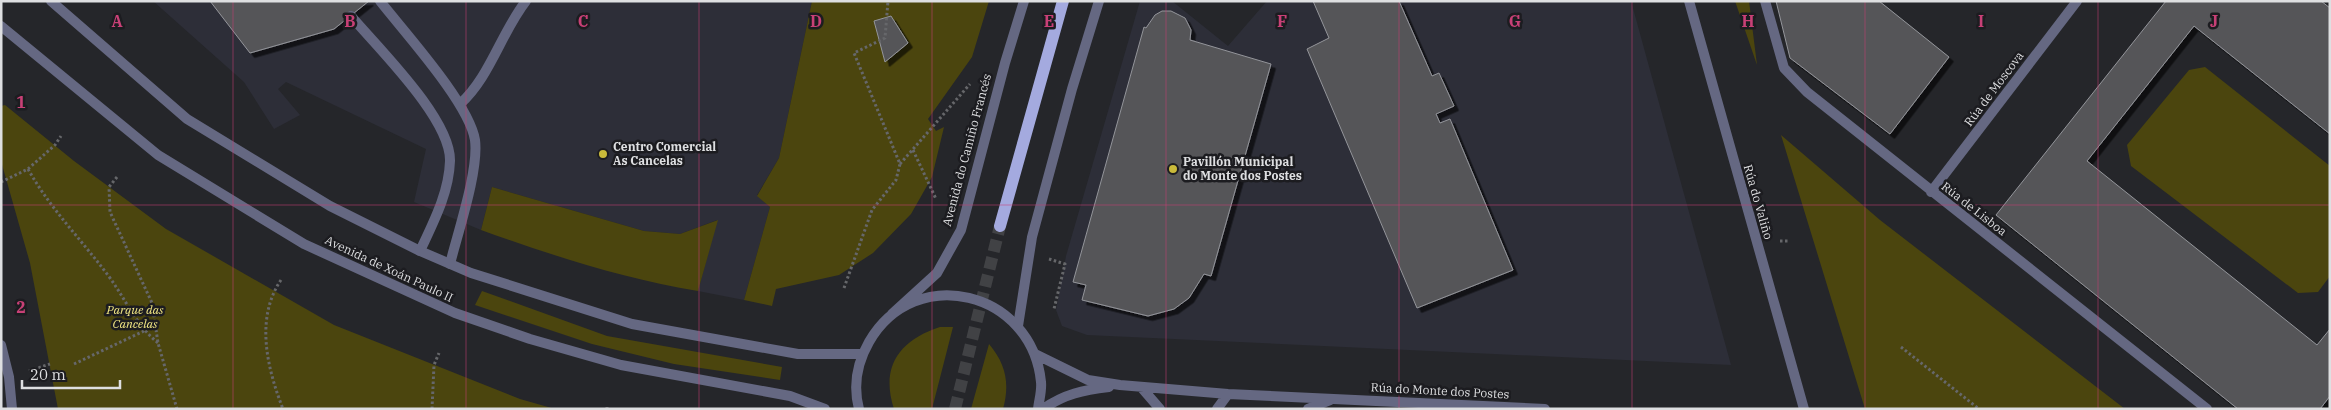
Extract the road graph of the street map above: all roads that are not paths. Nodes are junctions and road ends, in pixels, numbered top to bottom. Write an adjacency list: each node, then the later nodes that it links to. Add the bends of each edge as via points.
1 (51, 1): 15 (street, via 187,119 330,206)
2 (380, 1): 12 (street)
3 (526, 1): 12 (street, via 473,92)
4 (1024, 1): 17 (street, Avenida do Camiño Francés, via 961,230 936,273)
5 (1063, 1): 14 (main road)
6 (1099, 1): 18 (street, via 1032,237)
7 (1689, 1): 36 (street, Rúa do Valiño)
8 (1765, 1): 13 (street, Rúa de Lisboa, via 1784,68 1807,92)
9 (2077, 1): 13 (street, Rúa de Moscova)
10 (351, 16): 15 (street, via 428,106 446,136 450,162 447,181 441,204)
11 (3, 33): 27 (street, Avenida de Xoán Paulo II, via 158,155 304,244 455,313 530,339 621,365 790,396)
12 (460, 104): 16 (street, via 472,130 475,157)
13 (1931, 192): 37 (street, Rúa de Lisboa)
14 (1000, 226)
15 (420, 251): 16 (street)
16 (450, 264): 20 (street, via 632,324 798,354)
17 (892, 314): 18 (street, via 916,300 944,295 971,298 997,308); 20 (street, via 874,332)
18 (1018, 326): 21 (street)
19 (1, 345): 26 (street)
20 (862, 354): 28 (street, via 856,377)
21 (1035, 354): 22 (street, Rúa do Monte dos Postes, via 1088,380); 29 (street, via 1042,384)
22 (1120, 385): 23 (street, Rúa do Monte dos Postes); 30 (street, Rúa do Monte dos Postes, via 1073,392 1056,399)
23 (1142, 387): 24 (street, Rúa do Monte dos Postes); 31 (street)
24 (1228, 394): 25 (street, Rúa do Monte dos Postes); 32 (street); 33 (street)
25 (1333, 398): 34 (street, Rúa do Monte dos Postes); 35 (street, Rúa do Monte dos Postes)
26 (12, 409)
27 (825, 409)
28 (859, 409)
29 (1038, 409)
30 (1044, 409)
31 (1160, 409)
32 (1217, 409)
33 (1229, 409)
34 (1308, 409)
35 (1546, 409)
36 (1804, 409)
37 (2207, 409)

